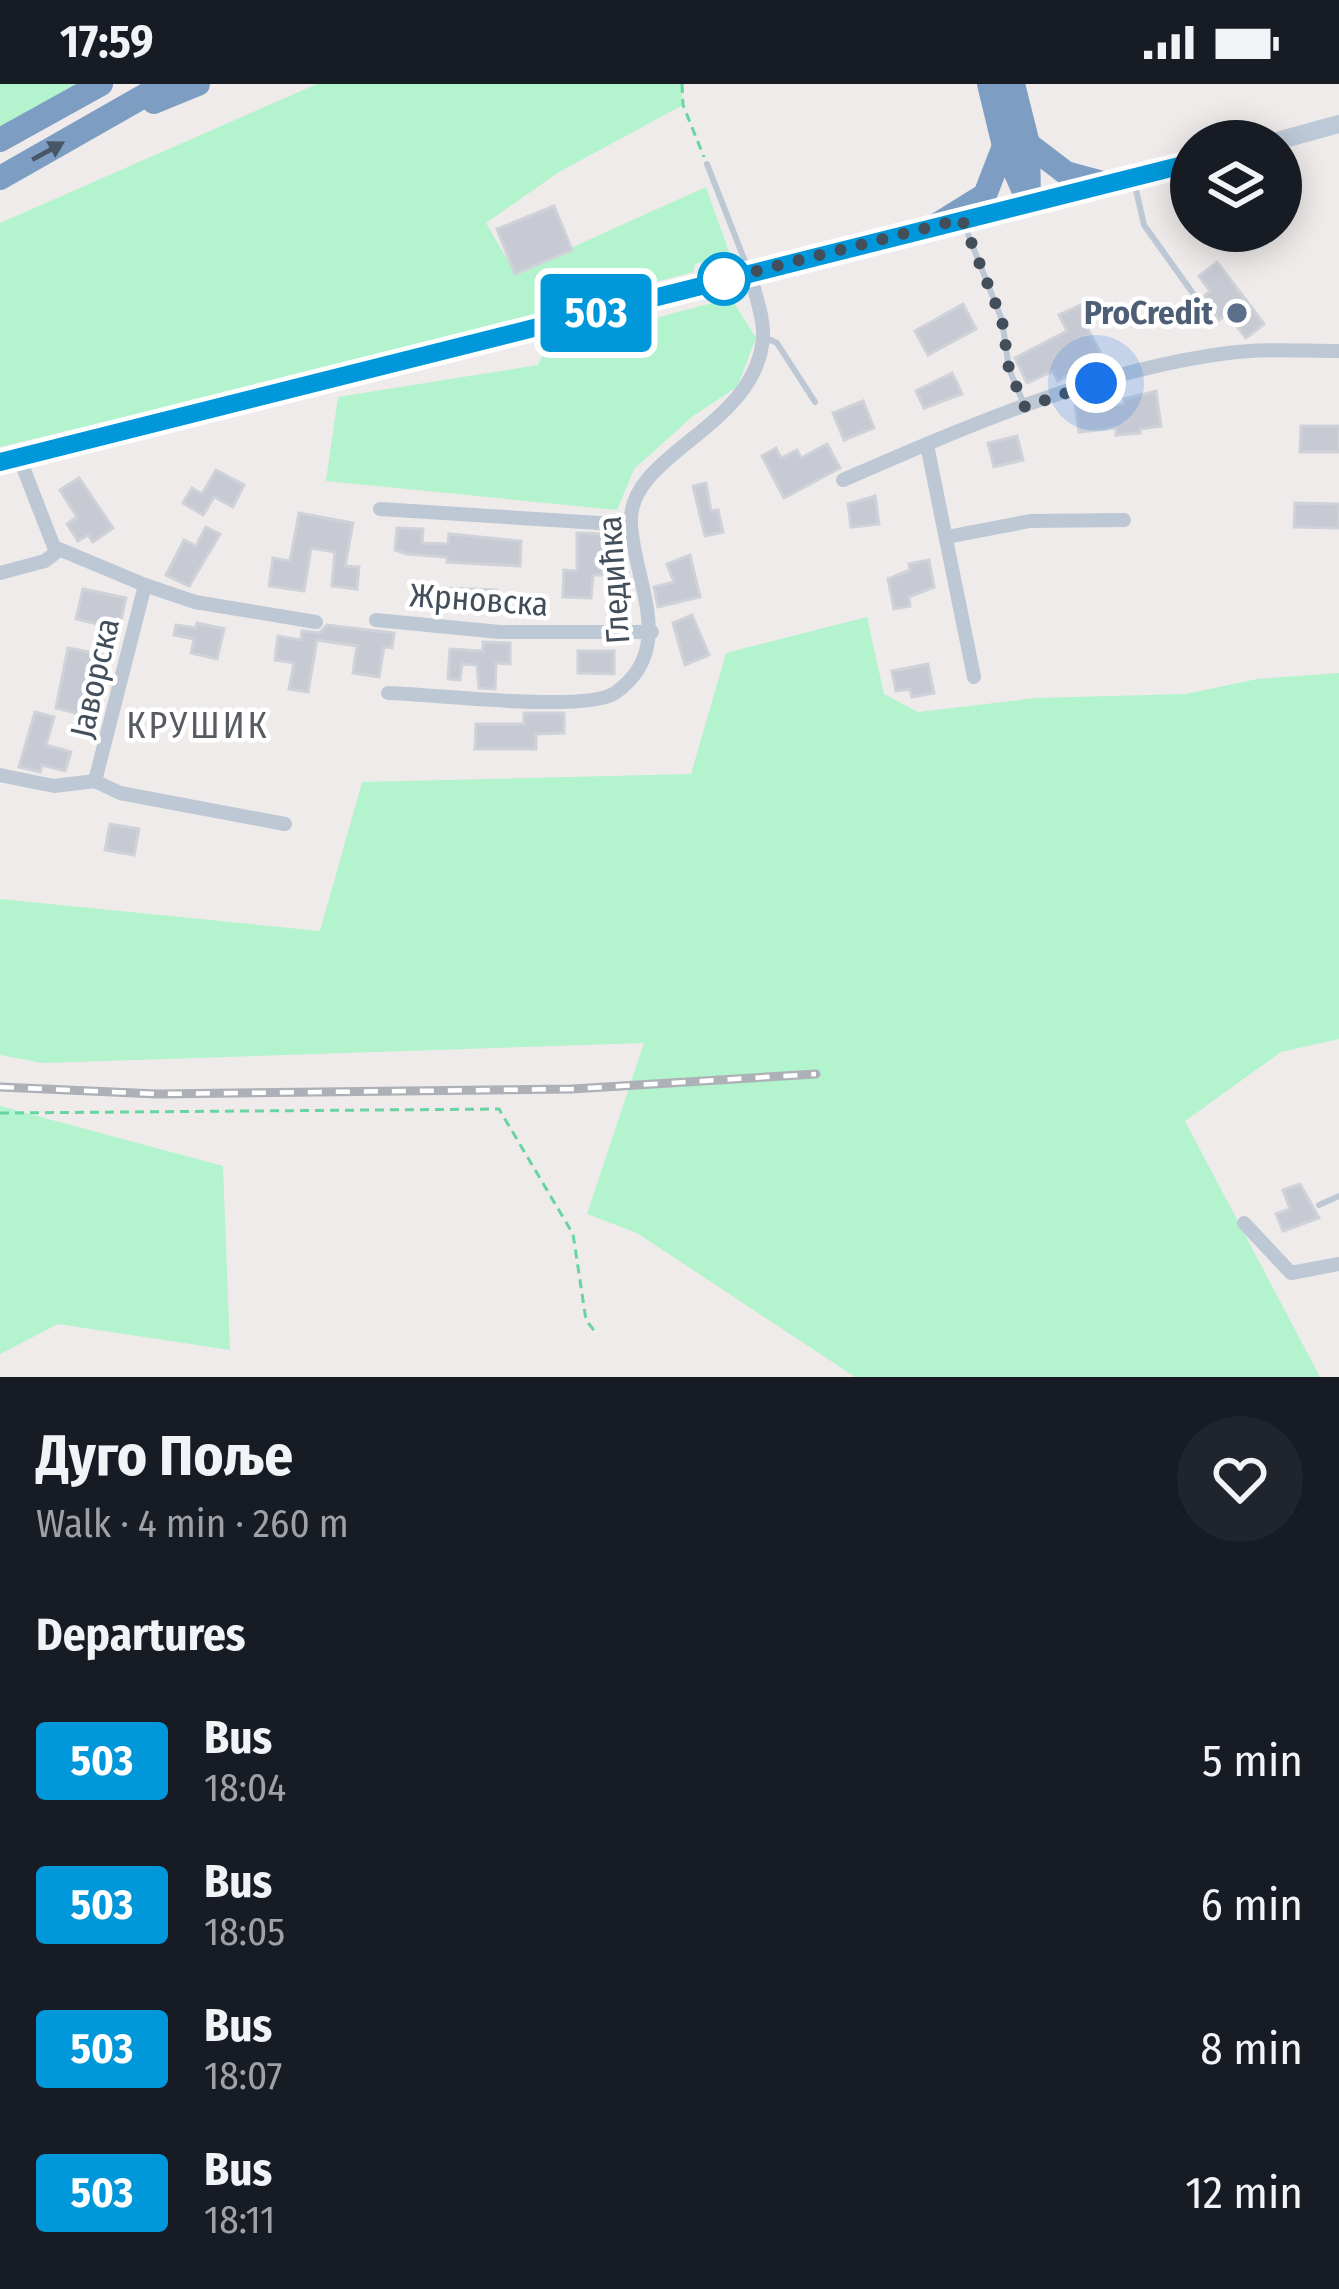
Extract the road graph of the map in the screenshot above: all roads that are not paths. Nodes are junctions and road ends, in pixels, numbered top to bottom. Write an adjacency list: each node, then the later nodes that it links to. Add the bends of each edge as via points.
1 (101, 84): 9 (highway)
2 (165, 84): 6 (highway)
3 (198, 84): 6 (highway)
4 (989, 84): 10 (highway)
5 (1013, 84): 10 (highway)
6 (96, 124): 14 (highway, one-way to 6)
7 (1339, 124): 8 (main road)
8 (1302, 134)
9 (0, 140)
10 (1016, 145): 15 (highway, via 1066,173); 16 (highway); 18 (highway, via 986,195)
11 (707, 164): 19 (lane)
12 (1170, 168): 13 (main road)
13 (1133, 177): 15 (main road); 20 (lane, via 1144,225)
14 (0, 178)
15 (1107, 184): 16 (main road)
16 (1029, 202): 17 (main road)
17 (962, 219): 18 (main road); 24 (lane)
18 (935, 226): 19 (main road)
19 (750, 273): 21 (street); 26 (main road)
20 (1212, 320)
21 (763, 338): 23 (lane, via 777,344); 30 (street, Гледићка, via 735,401 645,482)
22 (1339, 351): 24 (street, via 1223,353)
23 (815, 402)
24 (1025, 407): 25 (street)
25 (928, 445): 27 (street); 31 (street)
26 (9, 460): 32 (street)
27 (843, 480)
28 (380, 509): 30 (street)
29 (1124, 520): 31 (street, via 1030,520)
30 (631, 525): 37 (street, Гледићка)
31 (947, 537): 38 (street)
32 (59, 550): 33 (street); 34 (street, Јаворска)
33 (0, 573)
34 (145, 585): 36 (street, Јаворска); 41 (street, Јаворска)
35 (376, 620): 37 (street, Жрновска, via 500,632)
36 (316, 622)
37 (652, 632): 39 (street, Гледићка, via 644,662 602,699)
38 (974, 677)
39 (388, 693)
40 (0, 775): 41 (street, Јаворска, via 54,786)
41 (95, 782): 42 (street, Јаворска, via 120,794)
42 (285, 824)
43 (1339, 1196): 44 (lane)
44 (1319, 1204)
45 (1244, 1222): 46 (street, via 1291,1273)
46 (1339, 1264)

